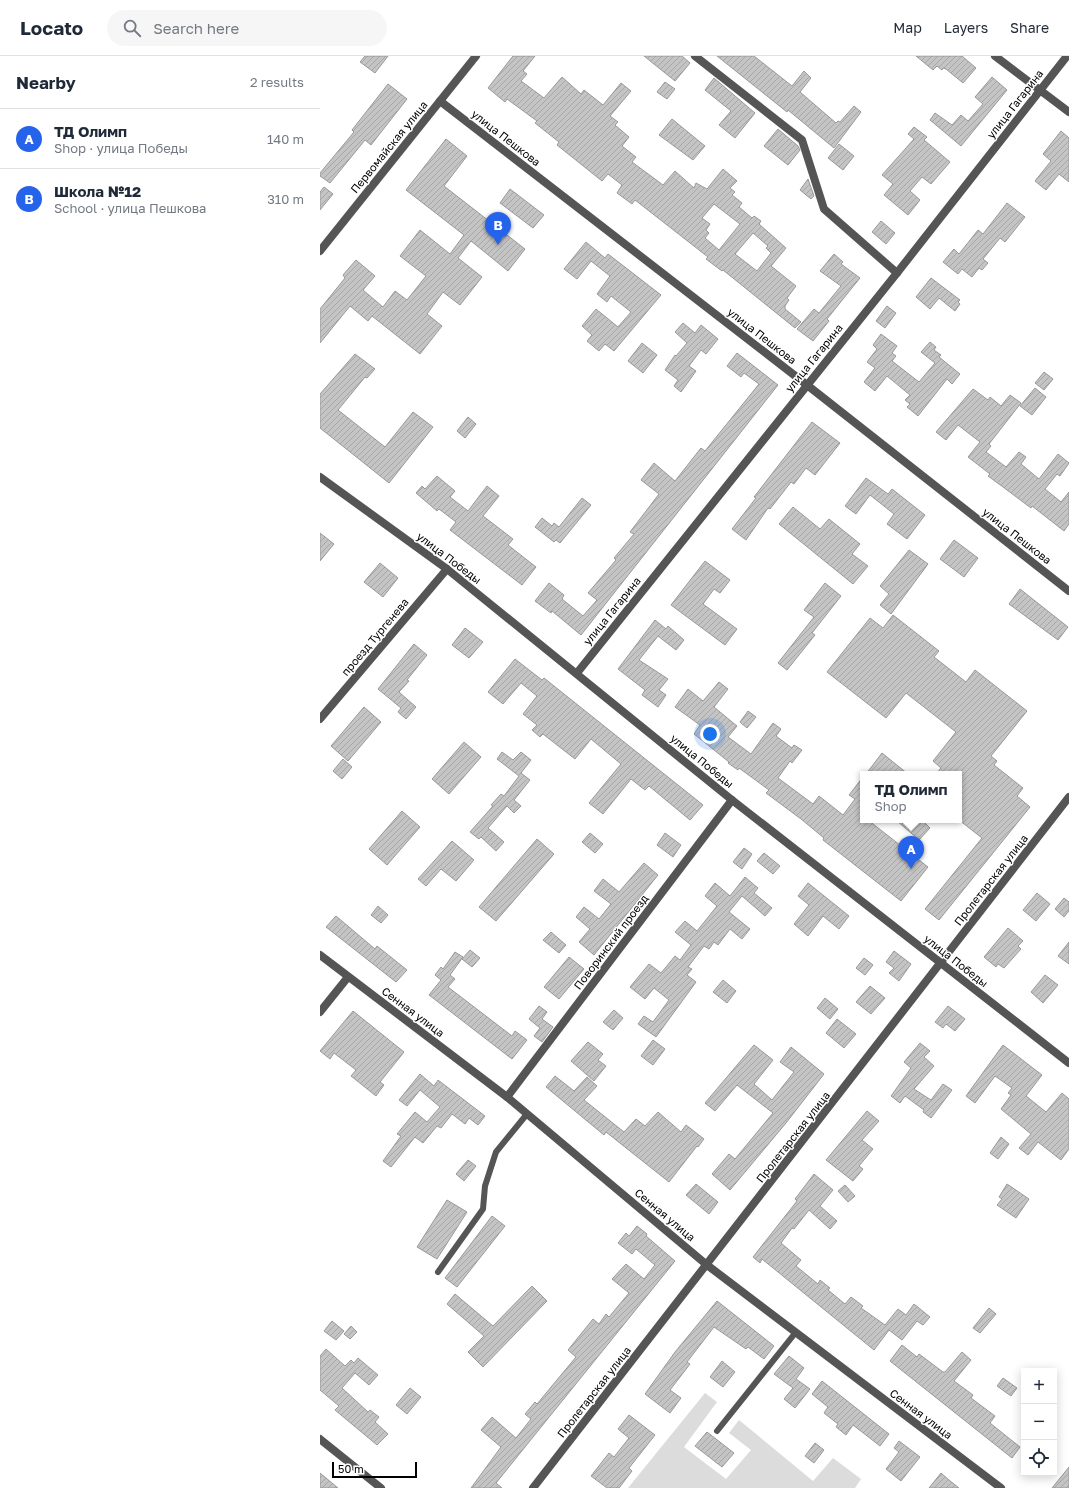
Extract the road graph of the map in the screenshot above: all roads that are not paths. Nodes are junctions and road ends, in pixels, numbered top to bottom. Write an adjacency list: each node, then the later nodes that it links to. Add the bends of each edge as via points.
1 (476, 56): 6 (street, Первомайская улица)
2 (695, 56): 9 (street, via 802,140 824,209)
3 (995, 56): 5 (street)
4 (1067, 56): 5 (street, улица Гагарина)
5 (1040, 90): 7 (street); 9 (street, улица Гагарина)
6 (440, 101): 8 (street, Первомайская улица); 10 (street, улица Пешкова)
7 (1069, 112)
8 (320, 251)
9 (897, 273): 10 (street, улица Гагарина)
10 (807, 385): 13 (street, улица Пешкова); 14 (street, улица Гагарина)
11 (320, 477): 12 (street, улица Победы)
12 (447, 569): 14 (street, улица Победы); 15 (street, проезд Тургенева)
13 (1069, 591)
14 (577, 673): 17 (street, улица Победы)
15 (320, 719)
16 (1069, 798): 19 (street, Пролетарская улица)
17 (732, 800): 19 (street, улица Победы); 23 (street, Поворинский проезд)
18 (320, 955): 20 (street, Сенная улица)
19 (941, 964): 22 (street, улица Победы); 25 (street, Пролетарская улица)
20 (348, 977): 21 (street); 23 (street, Сенная улица)
21 (320, 1012)
22 (1069, 1063)
23 (507, 1098): 24 (street, Сенная улица)
24 (527, 1114): 25 (street, Сенная улица); 26 (lane, via 496,1152 484,1186 483,1210)
25 (707, 1265): 27 (street, Сенная улица); 31 (street, Пролетарская улица)
26 (438, 1272)
27 (796, 1332): 28 (lane); 32 (street, Сенная улица)
28 (717, 1431)
29 (320, 1439): 30 (street)
30 (382, 1488)
31 (532, 1488)
32 (1001, 1488)

